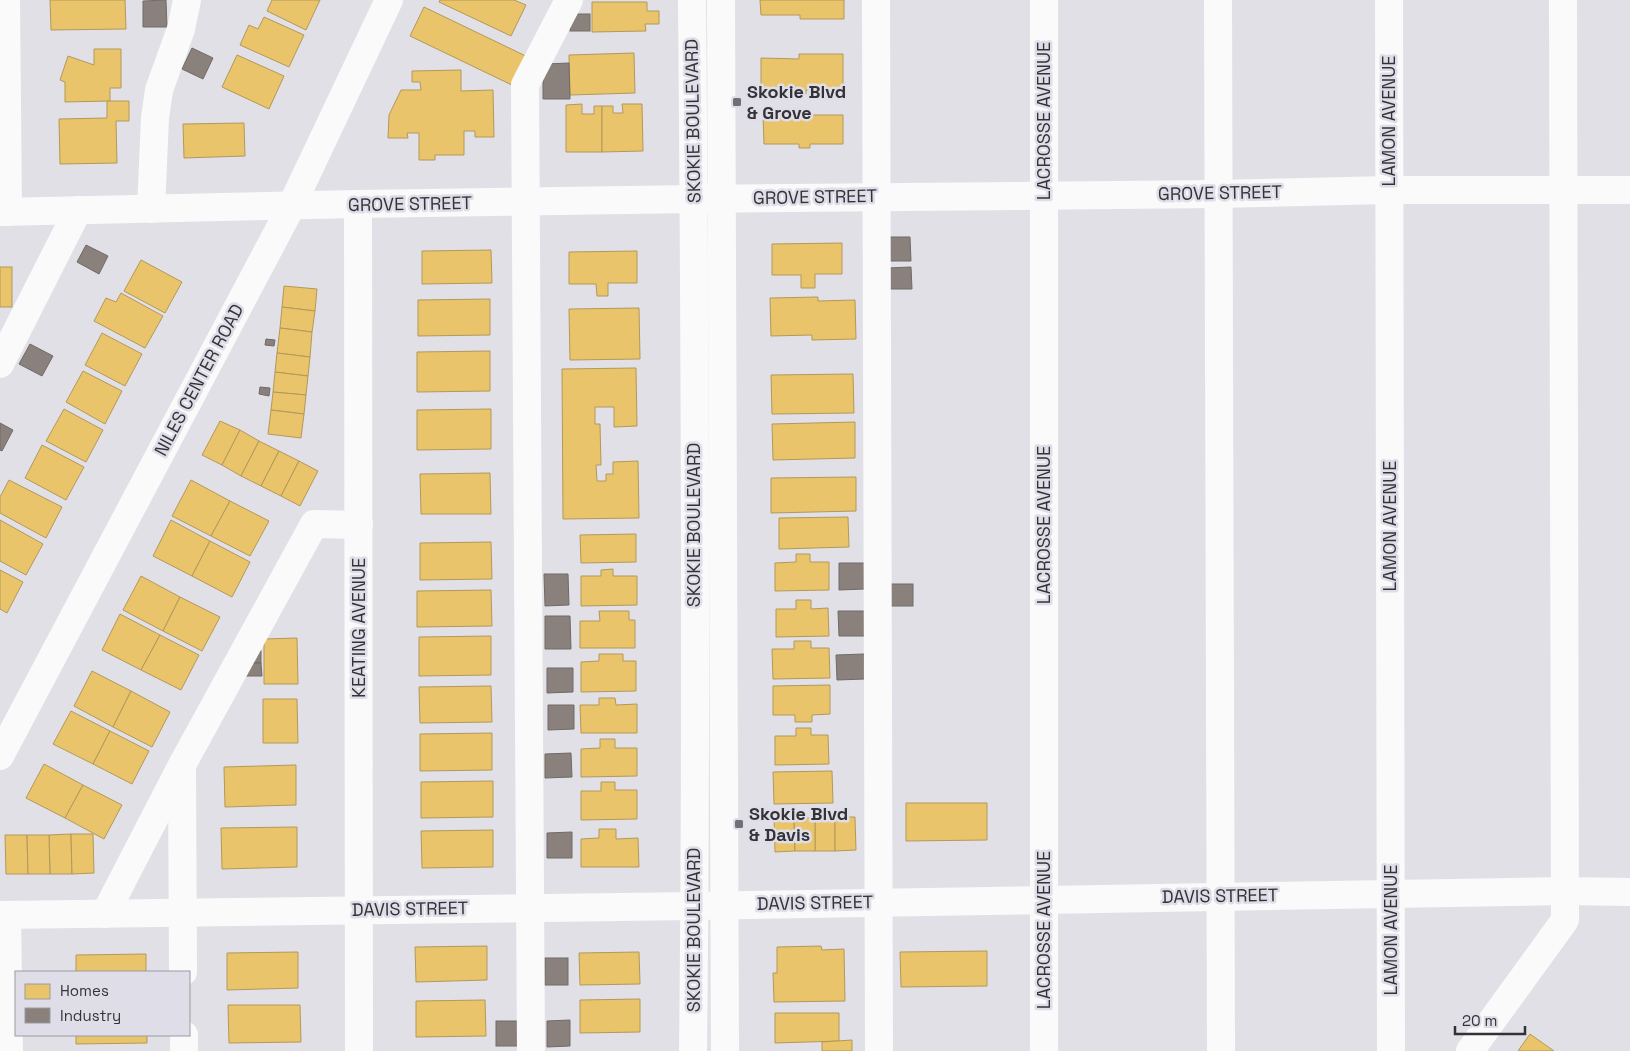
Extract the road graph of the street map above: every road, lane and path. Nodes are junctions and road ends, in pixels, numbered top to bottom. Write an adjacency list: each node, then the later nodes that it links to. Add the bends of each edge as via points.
1 (6, 0): 25 (street)
2 (188, 0): 23 (street, via 159,90)
3 (389, 0): 22 (street, NILES CENTER ROAD)
4 (569, 0): 20 (street, via 525,85)
5 (692, 0): 18 (street, SKOKIE BOULEVARD)
6 (721, 0): 19 (street, SKOKIE BOULEVARD)
7 (876, 0): 17 (street)
8 (1044, 0): 16 (street, LACROSSE AVENUE)
9 (1218, 0): 15 (street)
10 (1389, 0): 12 (street, LAMON AVENUE)
11 (1563, 0): 13 (street)
12 (1389, 190): 13 (street, GROVE STREET); 15 (street, GROVE STREET); 32 (street, LAMON AVENUE)
13 (1564, 190): 14 (street, GROVE STREET); 30 (street)
14 (1630, 190)
15 (1218, 194): 16 (street, GROVE STREET); 33 (street)
16 (1044, 195): 17 (street, GROVE STREET); 34 (street, LACROSSE AVENUE)
17 (876, 197): 19 (street, GROVE STREET); 35 (street)
18 (694, 199): 19 (street, GROVE STREET); 20 (street, GROVE STREET); 37 (street, SKOKIE BOULEVARD)
19 (721, 199): 36 (street, SKOKIE BOULEVARD)
20 (527, 202): 21 (street, GROVE STREET); 38 (street)
21 (358, 204): 22 (street, GROVE STREET); 27 (street, KEATING AVENUE)
22 (291, 206): 23 (street, GROVE STREET); 28 (street, NILES CENTER ROAD)
23 (151, 209): 24 (street, GROVE STREET)
24 (78, 210): 25 (street, GROVE STREET); 26 (street)
25 (4, 212)
26 (0, 364)
27 (359, 525): 29 (street, via 314,524); 39 (street, KEATING AVENUE)
28 (0, 756)
29 (182, 764): 40 (street); 41 (street)
30 (1564, 891): 31 (street, DAVIS STREET); 32 (street, DAVIS STREET); 55 (street, via 1565,920)
31 (1630, 892)
32 (1391, 894): 33 (street, DAVIS STREET); 54 (street, LAMON AVENUE)
33 (1221, 896): 34 (street, DAVIS STREET); 53 (street)
34 (1044, 899): 35 (street, DAVIS STREET); 52 (street, LACROSSE AVENUE)
35 (878, 902): 36 (street, DAVIS STREET); 51 (street)
36 (724, 905): 37 (street, DAVIS STREET); 50 (street, SKOKIE BOULEVARD)
37 (695, 906): 38 (street, DAVIS STREET); 49 (street, SKOKIE BOULEVARD)
38 (530, 907): 39 (street, DAVIS STREET); 48 (street)
39 (359, 910): 40 (street, DAVIS STREET); 47 (street, KEATING AVENUE)
40 (183, 912): 41 (street, DAVIS STREET); 43 (street)
41 (105, 914): 42 (street, DAVIS STREET)
42 (4, 915): 45 (street)
43 (183, 971)
44 (184, 1036): 46 (street)
45 (9, 1051)
46 (184, 1051)
47 (359, 1051)
48 (531, 1051)
49 (693, 1051)
50 (725, 1051)
51 (879, 1051)
52 (1044, 1051)
53 (1221, 1051)
54 (1391, 1051)
55 (1470, 1051)

